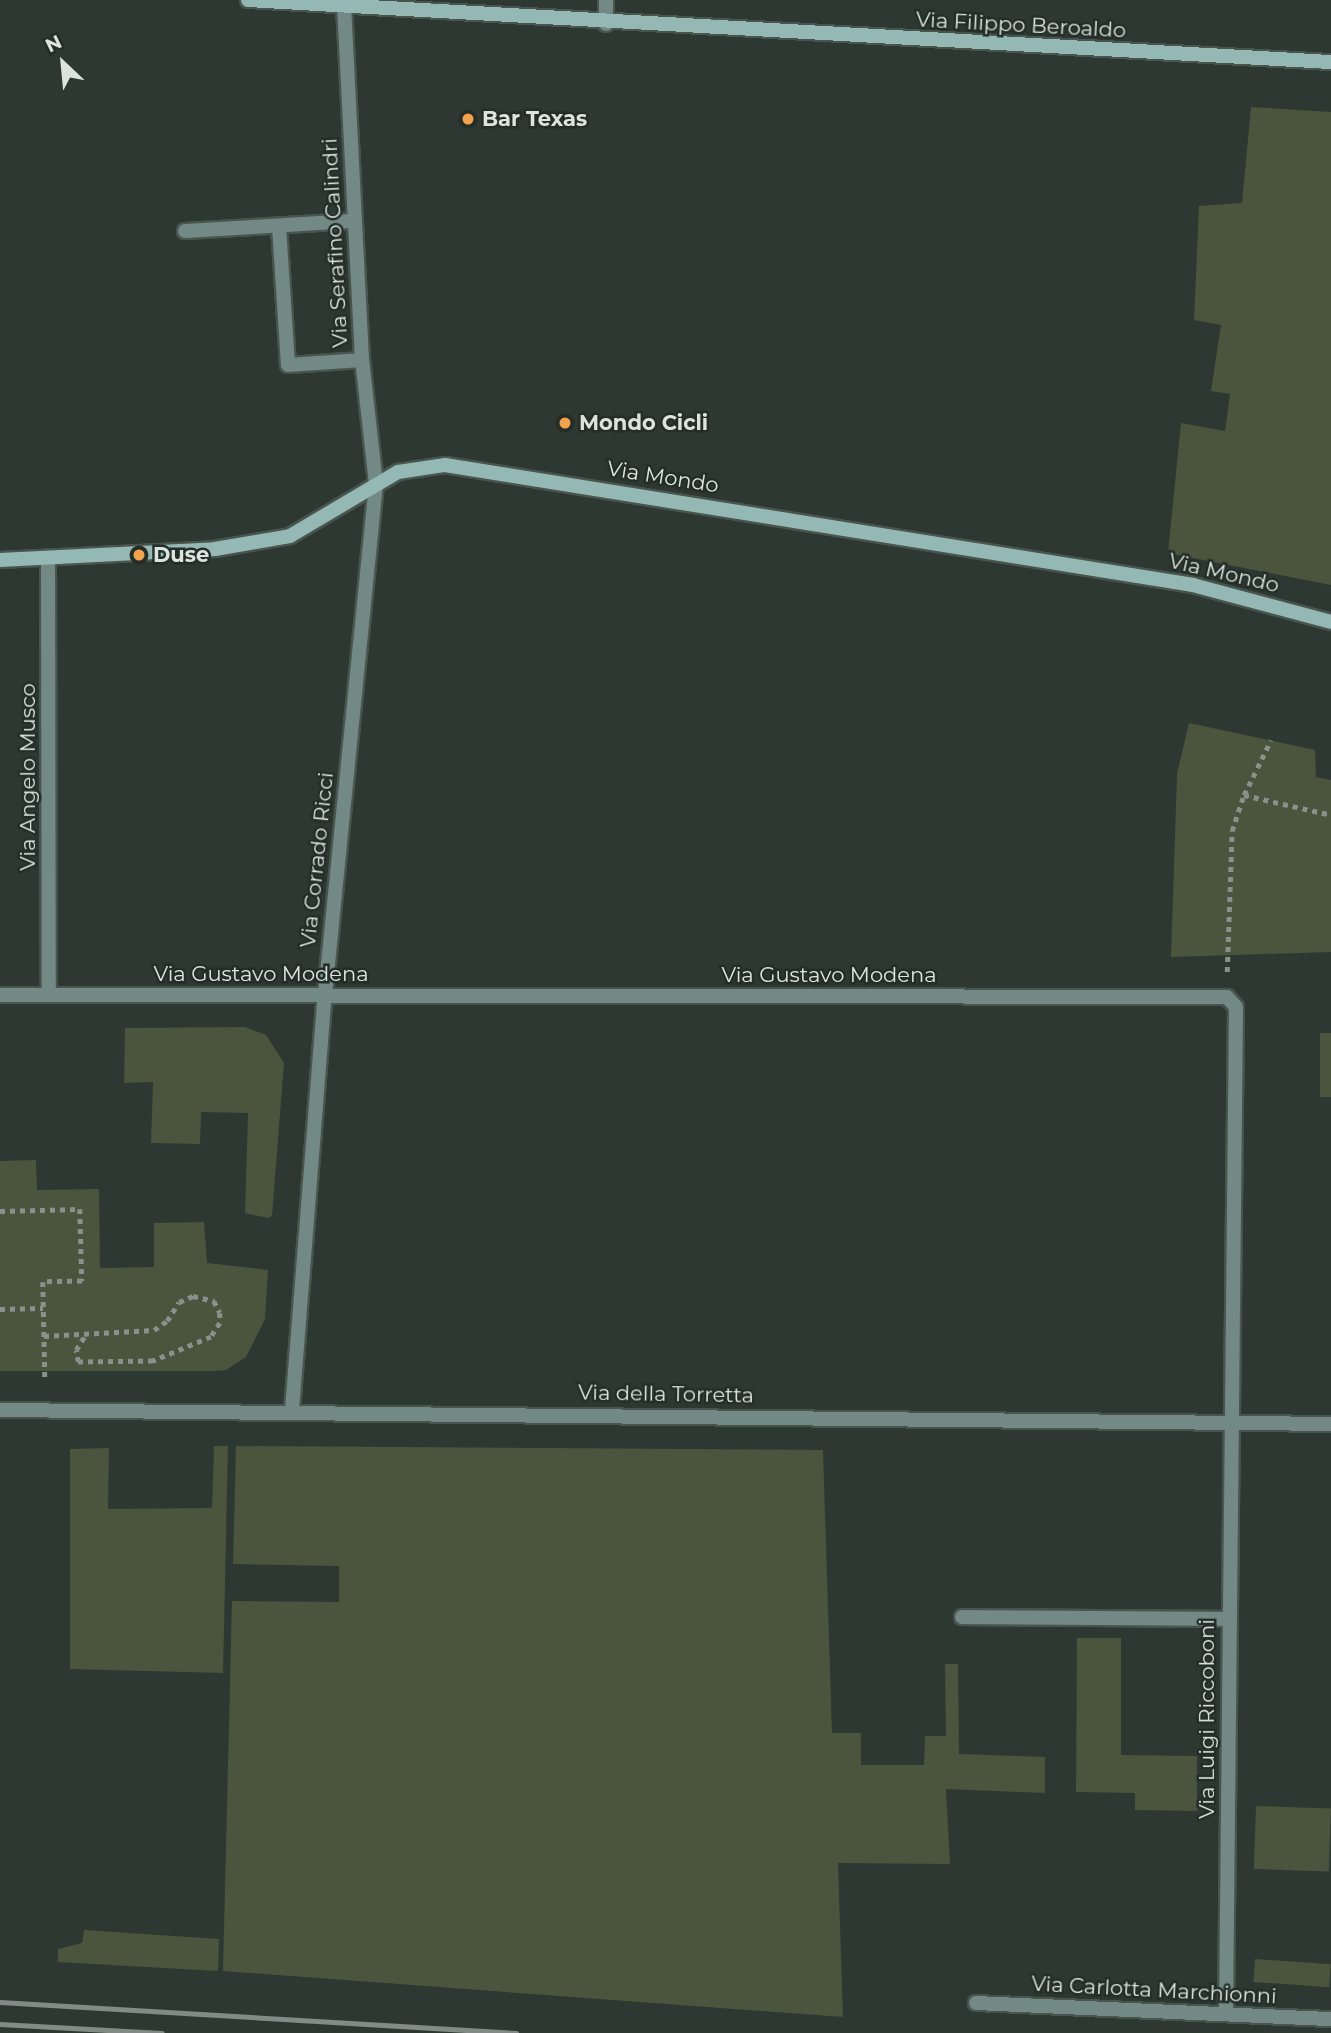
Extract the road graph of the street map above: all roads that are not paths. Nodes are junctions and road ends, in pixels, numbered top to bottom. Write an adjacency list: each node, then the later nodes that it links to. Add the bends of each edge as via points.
1 (248, 0): 3 (street, Via Filippo Beroaldo)
2 (606, 0): 5 (street)
3 (344, 2): 4 (street, Via Filippo Beroaldo); 7 (street, Via Serafino Calindri)
4 (443, 6): 5 (street, Via Filippo Beroaldo)
5 (606, 24): 6 (street, Via Filippo Beroaldo)
6 (1331, 62)
7 (354, 221): 8 (street); 10 (street, Via Serafino Calindri)
8 (279, 226): 9 (street); 10 (street, via 288,365)
9 (185, 231)
10 (362, 360): 11 (street, Via Serafino Calindri)
11 (376, 484): 13 (street, Via Mondo, via 290,536 215,550); 14 (street, Via Mondo, via 398,472 445,465 1193,585); 17 (street, Via Corrado Ricci)
12 (0, 559): 13 (street, Via Mondo)
13 (48, 559): 16 (street, Via Angelo Musco)
14 (1331, 622)
15 (0, 995): 16 (street, Via Gustavo Modena)
16 (49, 995): 17 (street, Via Gustavo Modena)
17 (325, 995): 19 (street, Via Corrado Ricci); 20 (street, Via Gustavo Modena, via 1227,997 1236,1007)
18 (0, 1410): 19 (street, Via della Torretta)
19 (292, 1410): 20 (street, Via della Torretta)
20 (1232, 1424): 21 (street, Via della Torretta); 23 (street, Via Luigi Riccoboni)
21 (1331, 1424)
22 (962, 1617): 23 (street)
23 (1229, 1619): 25 (street, Via Luigi Riccoboni)
24 (976, 2003): 25 (street, Via Carlotta Marchionni)
25 (1226, 2014): 26 (street, Via Carlotta Marchionni)
26 (1331, 2019)

